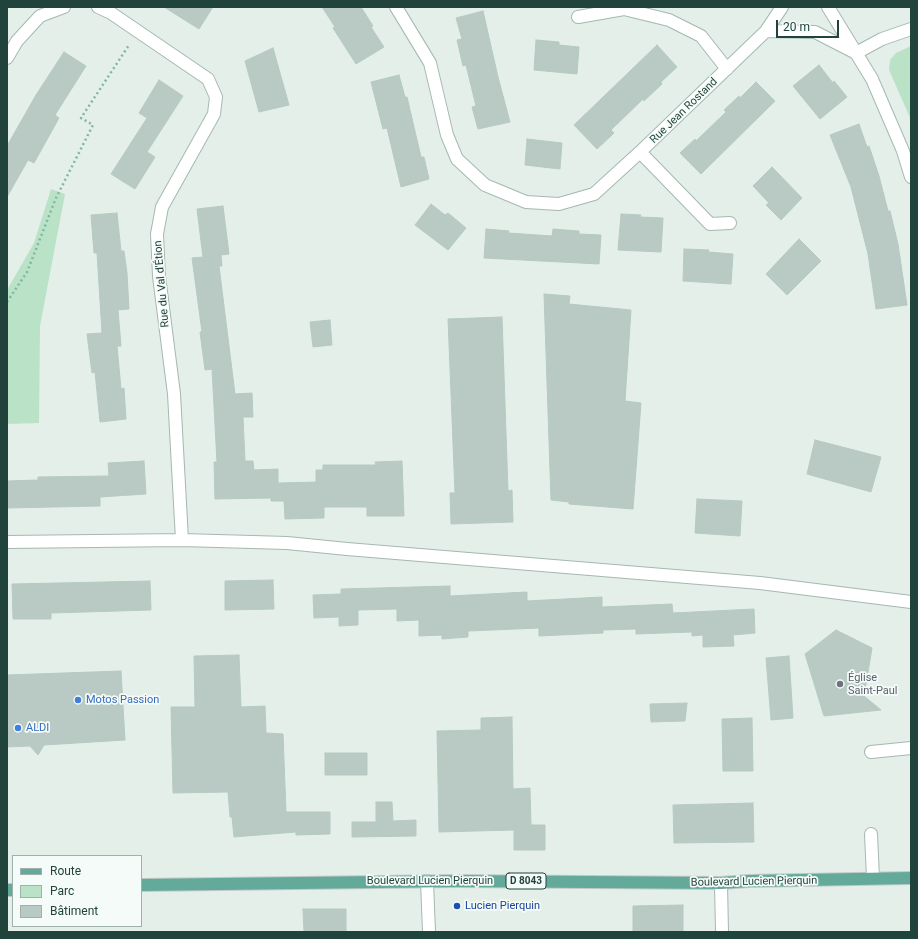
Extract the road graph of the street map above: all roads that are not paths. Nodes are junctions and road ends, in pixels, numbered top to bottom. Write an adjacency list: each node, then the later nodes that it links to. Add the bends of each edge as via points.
1 (64, 7): 10 (street, via 40,16 17,41)
2 (98, 7): 15 (street, Rue du Val d'Étion, via 111,12 208,79 216,97 214,114 162,206 157,234 159,276 174,394)
3 (396, 7): 12 (street, Rue Jean Rostand, via 430,63 446,135 457,159 485,185 526,202 559,204 594,194)
4 (782, 7): 8 (street, Rue Jean Rostand)
5 (828, 7): 9 (street)
6 (578, 17): 11 (street, Rue Jean Rostand, via 624,9 670,20 701,36)
7 (911, 28): 9 (street)
8 (766, 31): 9 (street, via 815,32); 11 (street, Rue Jean Rostand)
9 (856, 53): 13 (street, via 872,79 903,151)
10 (7, 58)
11 (727, 69): 12 (street, Rue Jean Rostand)
12 (640, 152): 14 (street, Rue Jean Rostand, via 710,224)
13 (911, 177)
14 (730, 223)
15 (182, 540): 16 (street); 17 (street, via 287,543 760,583)
16 (7, 542)
17 (911, 602)
18 (911, 748): 19 (street)
19 (871, 752)
20 (871, 834): 21 (street)
21 (873, 878): 22 (main road, Boulevard Lucien Pierquin / D 8043); 24 (main road, Boulevard Lucien Pierquin / D 8043)
22 (911, 878)
23 (427, 881): 24 (main road, Boulevard Lucien Pierquin / D 8043); 25 (main road, Boulevard Lucien Pierquin / D 8043); 26 (street)
24 (721, 883): 27 (street)
25 (142, 886)
26 (429, 932)
27 (722, 932)

